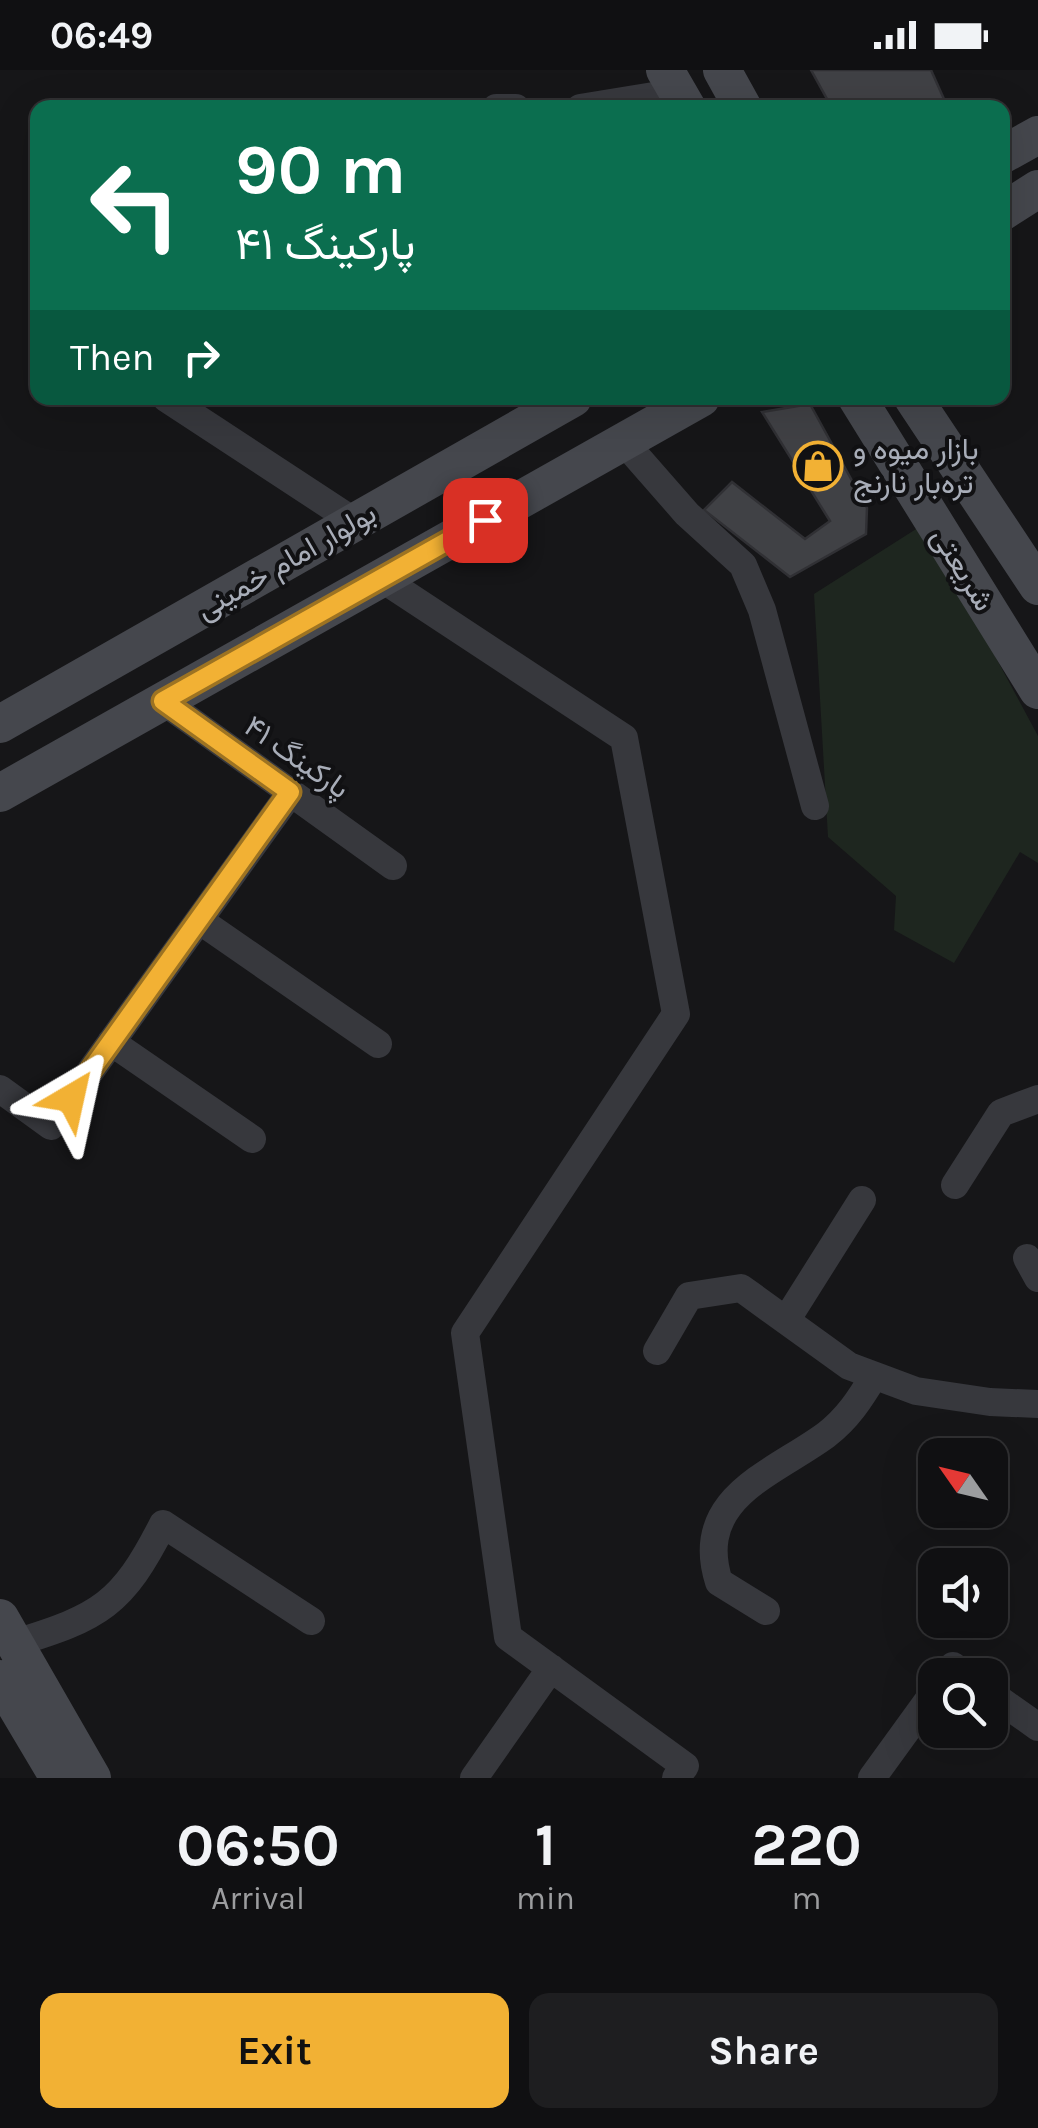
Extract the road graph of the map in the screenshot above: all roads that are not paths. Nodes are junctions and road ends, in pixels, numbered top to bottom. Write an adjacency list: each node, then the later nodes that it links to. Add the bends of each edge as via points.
1 (722, 70): 4 (street)
2 (677, 90): 3 (street)
3 (623, 100)
4 (739, 100)
5 (1038, 135): 6 (street)
6 (1010, 151)
7 (1038, 189): 8 (street)
8 (1010, 207)
9 (177, 405): 15 (street)
10 (560, 405): 15 (street, بولوار امام خمینی)
11 (689, 405): 14 (street, بولوار امام خمینی)
12 (861, 405): 18 (street, شریعتی)
13 (917, 405): 17 (street, شریعتی)
14 (624, 442): 16 (street, بولوار امام خمینی); 23 (street, via 686,514 744,564)
15 (355, 522): 20 (street, بولوار امام خمینی)
16 (381, 578): 19 (street, بولوار امام خمینی); 40 (street, via 624,738 676,1014 465,1333 508,1637)
17 (1038, 586)
18 (1038, 690)
19 (163, 701): 21 (street, پارکینگ ۴۱); 22 (street, بولوار امام خمینی)
20 (0, 724)
21 (290, 792): 24 (street, پارکینگ ۴۱); 25 (street)
22 (0, 793)
23 (815, 806)
24 (393, 866)
25 (199, 920): 26 (street); 27 (street)
26 (111, 1042): 28 (street, via 51,1126); 30 (street)
27 (378, 1044)
28 (0, 1089)
29 (1038, 1099): 31 (street, via 1001,1113)
30 (252, 1139)
31 (955, 1185)
32 (862, 1200): 33 (street)
33 (787, 1319): 34 (street, via 741,1288 689,1296); 35 (street, via 848,1366)
34 (656, 1350)
35 (874, 1376): 36 (street, via 916,1391); 37 (street, via 853,1411 762,1473 717,1528 712,1561 719,1582)
36 (1038, 1404)
37 (766, 1612)
38 (311, 1621): 39 (street, via 163,1524 142,1566 115,1598 71,1626)
39 (7, 1630): 46 (street)
40 (552, 1668): 47 (street); 48 (street, via 685,1766)
41 (0, 1679): 45 (street)
42 (1008, 1705): 44 (street)
43 (918, 1714): 49 (street)
44 (1038, 1727)
45 (60, 1778)
46 (92, 1778)
47 (474, 1778)
48 (676, 1778)
49 (872, 1778)

